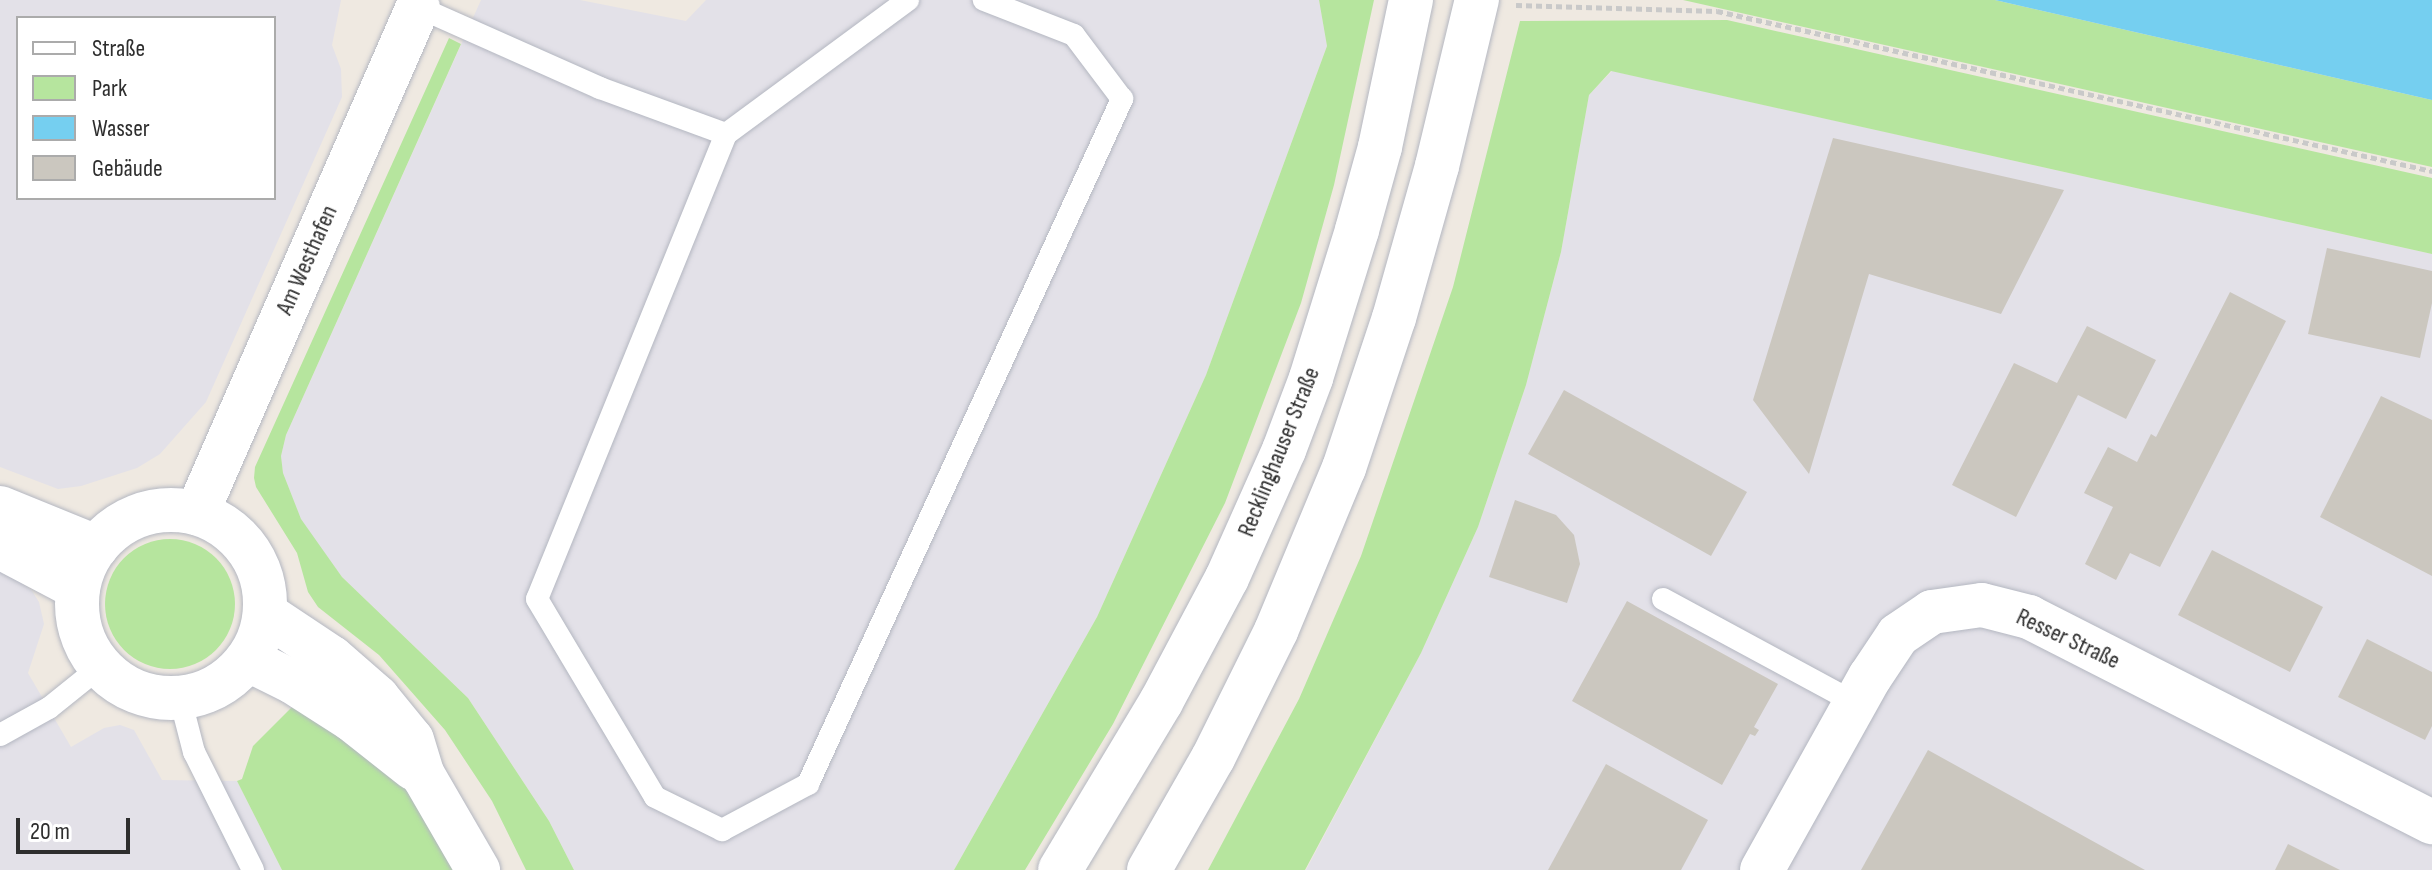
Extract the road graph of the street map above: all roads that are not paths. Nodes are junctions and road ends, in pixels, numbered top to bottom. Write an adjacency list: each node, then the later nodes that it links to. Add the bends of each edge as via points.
1 (908, 0): 6 (lane)
2 (984, 0): 6 (lane, via 1074,35 1122,99 808,784 722,830 655,797 537,599)
3 (1411, 0): 23 (street, Recklinghauser Straße, via 1357,230 1284,450 1227,578 1161,702)
4 (1496, 2): 24 (street, via 1437,166 1344,468 1276,631)
5 (418, 7): 6 (lane, via 600,88); 8 (street, Am Westhafen)
6 (726, 134)
7 (0, 508): 10 (street)
8 (197, 513): 10 (street, via 169,509 142,514 116,527); 13 (street, via 226,527 250,551 264,581)
9 (0, 547): 11 (street)
10 (96, 547): 11 (street)
11 (78, 588): 15 (street, via 77,616)
12 (1663, 599): 17 (lane)
13 (266, 614): 14 (street); 19 (street, via 332,658 377,697 412,740)
14 (249, 660): 16 (street, via 218,686); 19 (street, via 351,719)
15 (100, 667): 16 (street, via 123,685 150,696); 18 (lane, via 49,708)
16 (180, 698): 21 (lane, via 194,752)
17 (1855, 703): 20 (street, Resser Straße, via 1898,635 1932,612 1982,605 2029,617); 25 (street, Resser Straße)
18 (0, 735)
19 (423, 775): 22 (street)
20 (2432, 822)
21 (253, 870)
22 (478, 870)
23 (1060, 870)
24 (1149, 870)
25 (1762, 870)

